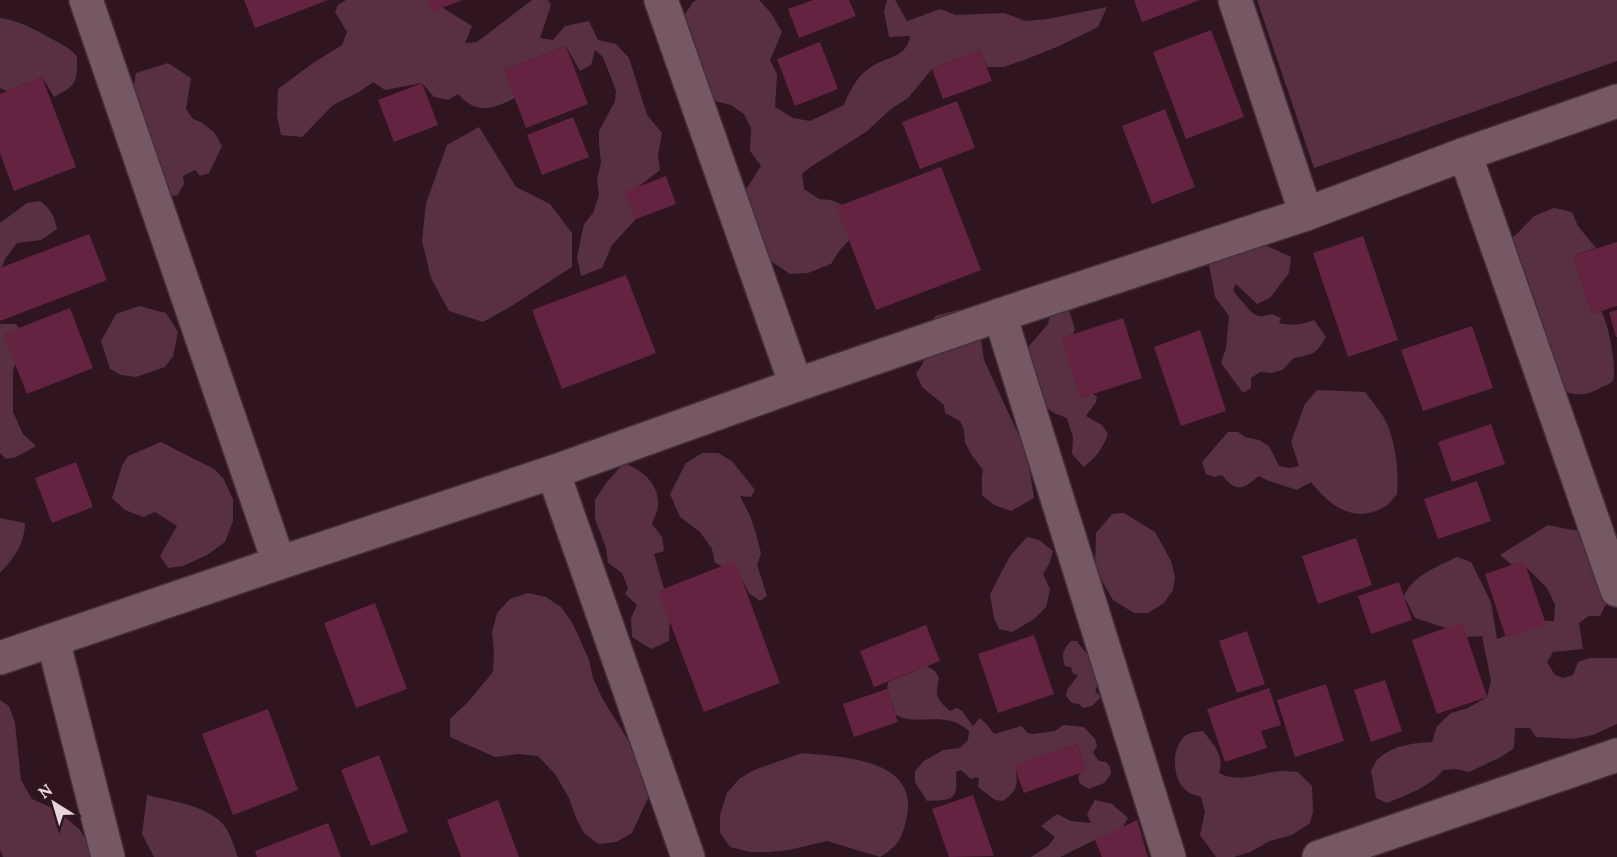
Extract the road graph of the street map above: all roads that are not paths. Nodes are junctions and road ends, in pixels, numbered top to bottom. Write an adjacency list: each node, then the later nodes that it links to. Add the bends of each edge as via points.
1 (86, 0): 10 (street)
2 (661, 0): 8 (street)
3 (1235, 0): 6 (street)
4 (1617, 101): 5 (street)
5 (1465, 154): 6 (street); 11 (street)
6 (1306, 214): 7 (street)
7 (1000, 315): 8 (street); 17 (street)
8 (796, 385): 9 (street)
9 (553, 472): 10 (street); 16 (street)
10 (279, 563): 12 (street)
11 (1617, 590)
12 (53, 640): 13 (street); 15 (street)
13 (0, 658)
14 (1617, 755): 18 (street)
15 (108, 857)
16 (688, 857)
17 (1169, 857)
18 (1319, 857)

